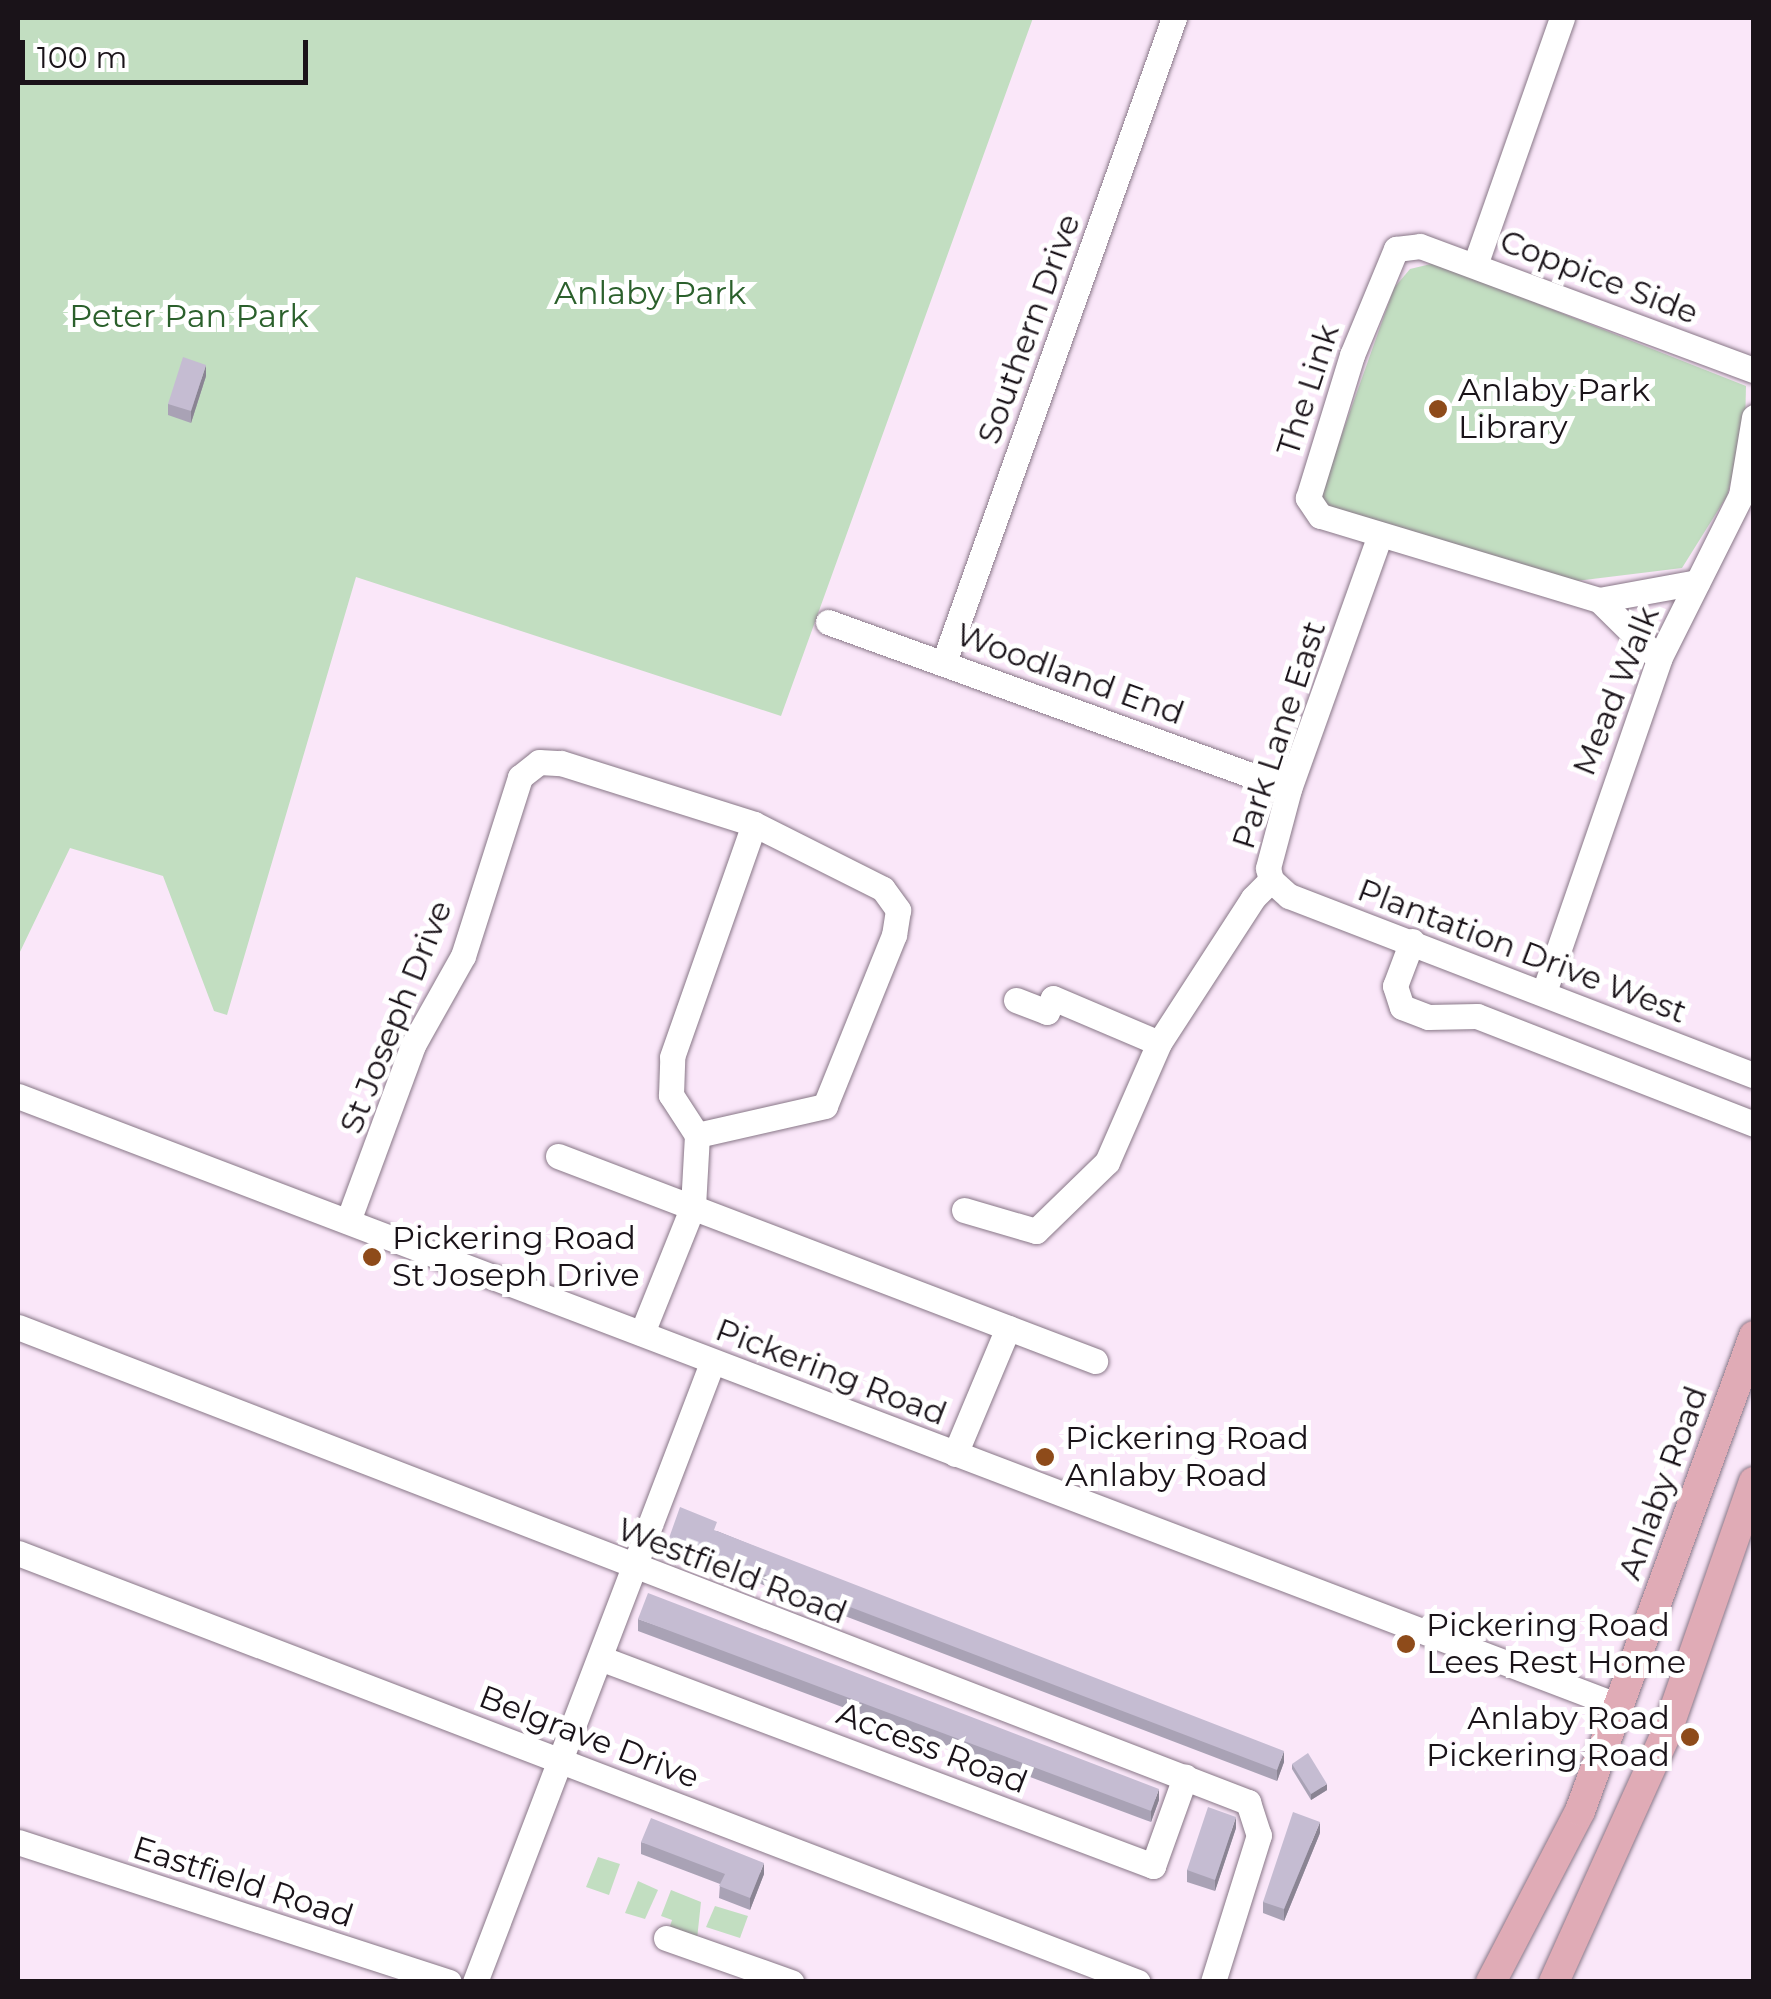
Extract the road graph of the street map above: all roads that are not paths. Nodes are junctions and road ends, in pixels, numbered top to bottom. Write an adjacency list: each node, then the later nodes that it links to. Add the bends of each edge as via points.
1 (1174, 18): 13 (street, Southern Drive)
2 (1562, 18): 4 (street)
3 (1420, 246): 4 (street, Coppice Side); 8 (street, The Link, via 1396,249 1380,280 1308,498 1320,516)
4 (1475, 266): 5 (street, Coppice Side)
5 (1754, 370)
6 (1754, 417): 7 (street, Mead Walk)
7 (1747, 493): 9 (street, Mead Walk)
8 (1380, 536): 10 (street); 14 (street, Park Lane East)
9 (1697, 582): 10 (street); 12 (street, Mead Walk)
10 (1598, 600): 12 (street)
11 (828, 622): 13 (street, Woodland End)
12 (1658, 659): 18 (street, Mead Walk)
13 (944, 662): 14 (street, Woodland End)
14 (1289, 789): 16 (street, Park Lane East, via 1268,868)
15 (754, 824): 24 (street, via 672,1057 671,1095); 24 (street, via 883,889 898,910 894,935 825,1106); 28 (street, St Joseph Drive, via 560,763 539,762 520,776 463,956 413,1046)
16 (1271, 880): 17 (street, Plantation Drive West, via 1289,896); 20 (street, Park Lane East, via 1252,898)
17 (1412, 941): 18 (street, Plantation Drive West); 23 (street, via 1395,986 1402,1007 1428,1017 1477,1016)
18 (1544, 992): 21 (street, Plantation Drive West)
19 (1016, 1000): 20 (street, via 1047,1012 1052,998)
20 (1159, 1043): 27 (street, Park Lane East, via 1107,1162 1046,1224 1022,1232)
21 (1754, 1075)
22 (18, 1096): 28 (street, Pickering Road)
23 (1754, 1124)
24 (697, 1135): 26 (street)
25 (558, 1156): 26 (street)
26 (693, 1206): 30 (street); 31 (street)
27 (964, 1210)
28 (348, 1220): 31 (street, Pickering Road)
29 (18, 1326): 38 (street, Westfield Road)
30 (1008, 1328): 33 (street); 35 (street)
31 (642, 1333): 34 (street, Pickering Road)
32 (1754, 1336): 40 (main road, Anlaby Road)
33 (1094, 1361)
34 (712, 1364): 35 (street, Pickering Road); 38 (street)
35 (956, 1454): 40 (street, Pickering Road)
36 (1754, 1482): 51 (main road, via 1666,1734)
37 (18, 1553): 41 (street, Belgrave Drive)
38 (634, 1567): 39 (street); 42 (street, Westfield Road)
39 (600, 1658): 41 (street); 42 (street, Access Road, via 1153,1866)
40 (1621, 1707): 50 (main road, Anlaby Road, via 1536,1904)
41 (561, 1760): 46 (street); 48 (street, Belgrave Drive)
42 (1185, 1777): 49 (street, Westfield Road, via 1248,1802 1260,1835)
43 (18, 1842): 45 (street, Eastfield Road)
44 (666, 1938): 47 (street)
45 (449, 1982)
46 (475, 1982)
47 (791, 1982)
48 (1138, 1982)
49 (1213, 1982)
50 (1490, 1982)
51 (1554, 1982)

